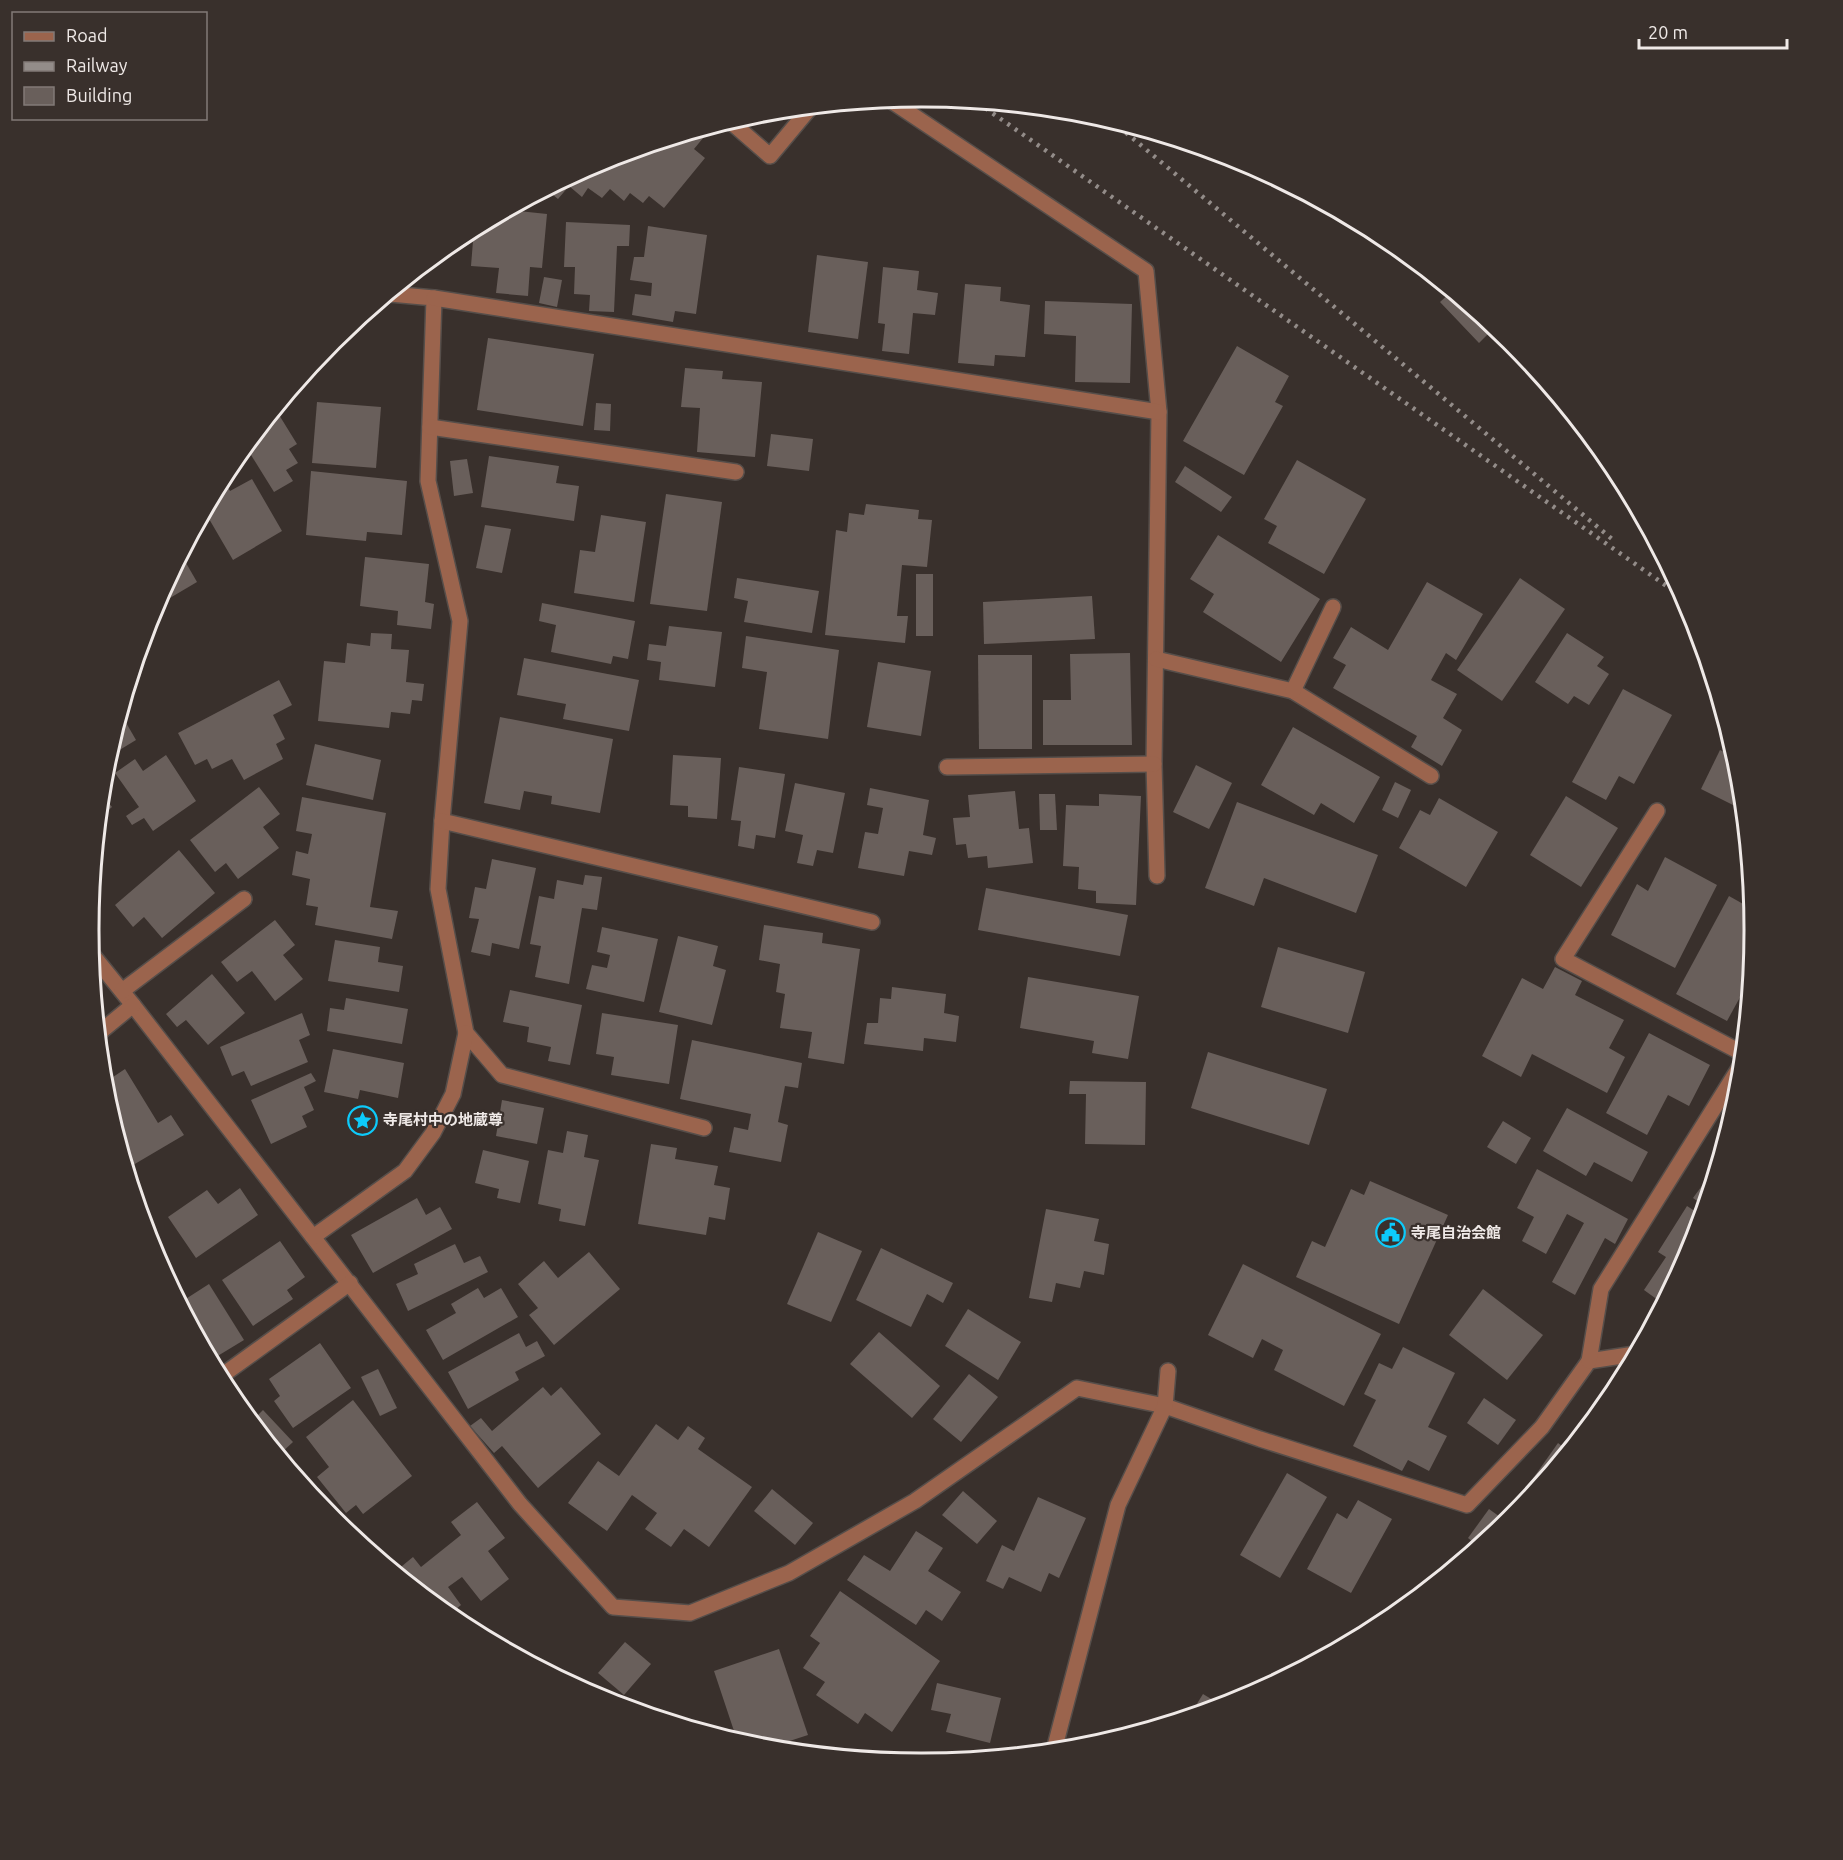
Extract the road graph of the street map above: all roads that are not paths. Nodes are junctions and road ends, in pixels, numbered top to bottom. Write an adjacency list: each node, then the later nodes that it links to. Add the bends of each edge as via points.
1 (902, 108): 6 (street, via 1146,270)
2 (803, 117): 3 (street, via 770,156)
3 (738, 129)
4 (400, 295): 5 (street)
5 (434, 298): 6 (street); 7 (street)
6 (1159, 412): 10 (street)
7 (430, 427): 8 (street); 16 (street, via 428,481 460,621)
8 (736, 472)
9 (1333, 607): 11 (street)
10 (1156, 659): 11 (street); 12 (street)
11 (1293, 691): 14 (street)
12 (1154, 764): 13 (street); 17 (street)
13 (947, 767)
14 (1431, 776)
15 (1657, 811): 25 (street, via 1563,959)
16 (442, 821): 19 (street); 24 (street, via 438,889)
17 (1157, 876)
18 (244, 899): 21 (street)
19 (872, 922)
20 (100, 964): 21 (street)
21 (122, 991): 22 (street)
22 (134, 1005): 23 (street); 28 (street)
23 (105, 1028)
24 (466, 1033): 27 (street, via 502,1075); 28 (street, via 453,1094 434,1133 405,1171)
25 (1735, 1049)
26 (1729, 1084): 31 (street, via 1601,1289)
27 (704, 1128)
28 (313, 1237): 29 (street)
29 (350, 1283): 32 (street); 34 (street, via 520,1504 613,1607 690,1613 789,1573 915,1501 1077,1388)
30 (1625, 1356): 31 (street)
31 (1589, 1361): 34 (street, via 1542,1427 1467,1505)
32 (228, 1371)
33 (1168, 1371): 34 (street)
34 (1165, 1406): 35 (street, via 1118,1505)
35 (1056, 1741)

